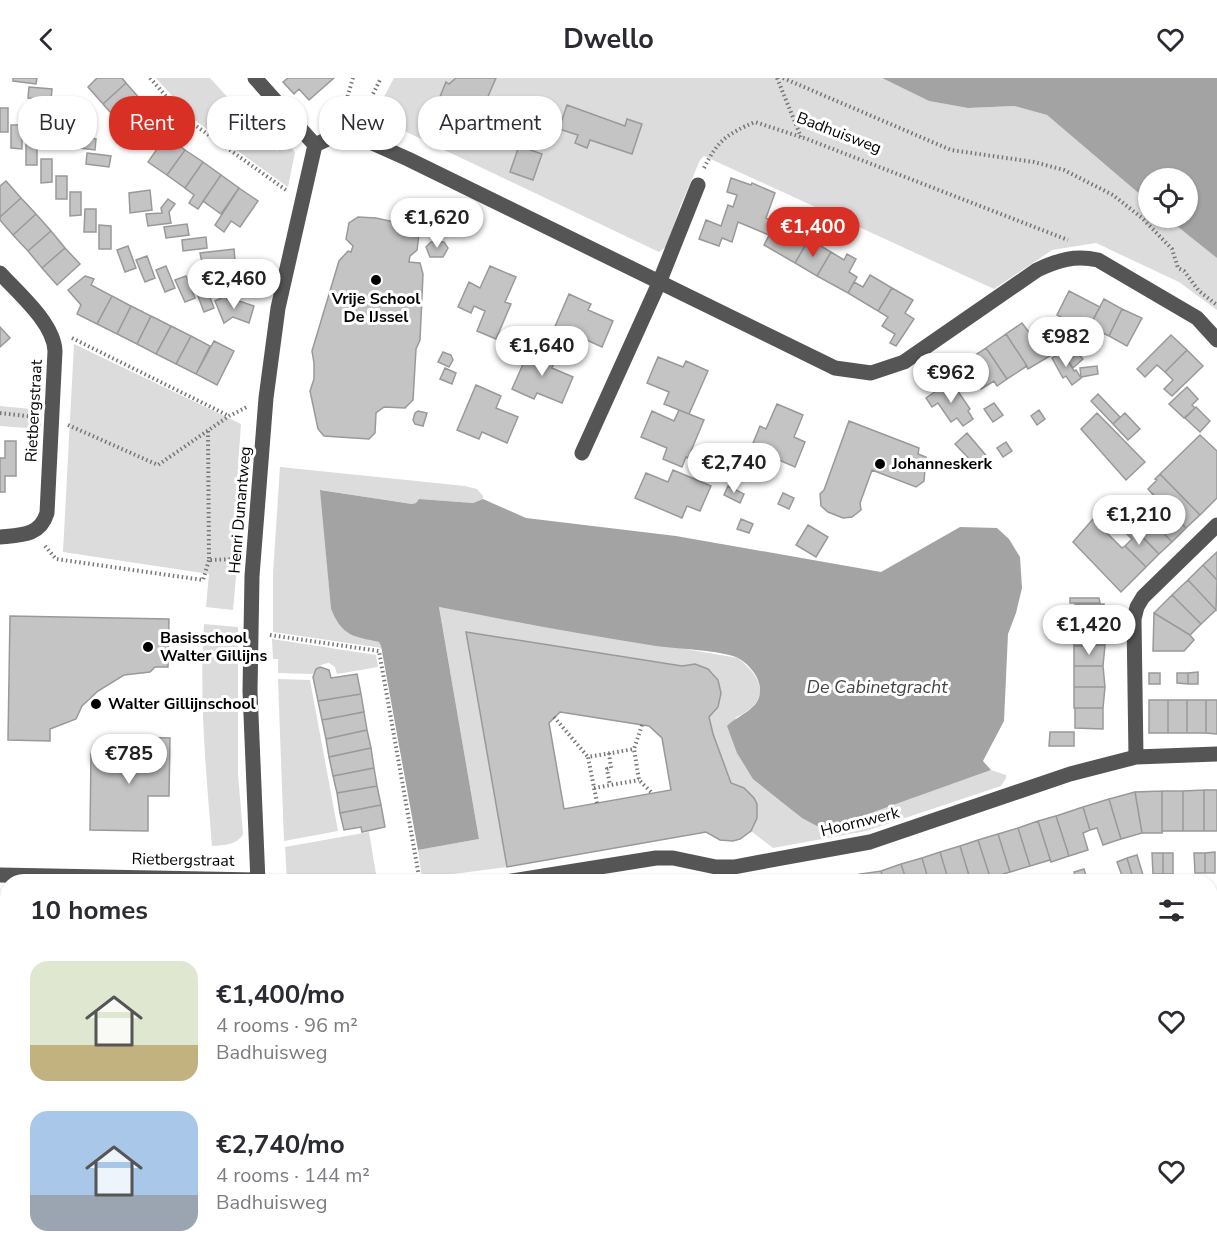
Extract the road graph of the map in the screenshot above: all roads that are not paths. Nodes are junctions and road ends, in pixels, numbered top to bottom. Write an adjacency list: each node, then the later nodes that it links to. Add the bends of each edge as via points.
1 (255, 78): 2 (street)
2 (315, 145): 5 (street, via 336,135 352,134); 12 (street, Henri Dunantweg, via 278,308 266,398 250,632)
3 (698, 185): 5 (street)
4 (0, 273): 9 (street, Rietbergstraat, via 48,326 54,343 47,513 32,532)
5 (658, 283): 6 (street, via 835,368 871,374 904,362 1037,270 1069,258 1098,260 1197,318); 7 (street)
6 (1217, 340)
7 (582, 453)
8 (1217, 525): 11 (street, via 1137,607)
9 (0, 537)
10 (1217, 754): 11 (street, Hoornwerk)
11 (1136, 757): 13 (street, Hoornwerk, via 1070,774 870,842 734,867 656,858)
12 (257, 874)
13 (556, 874)

